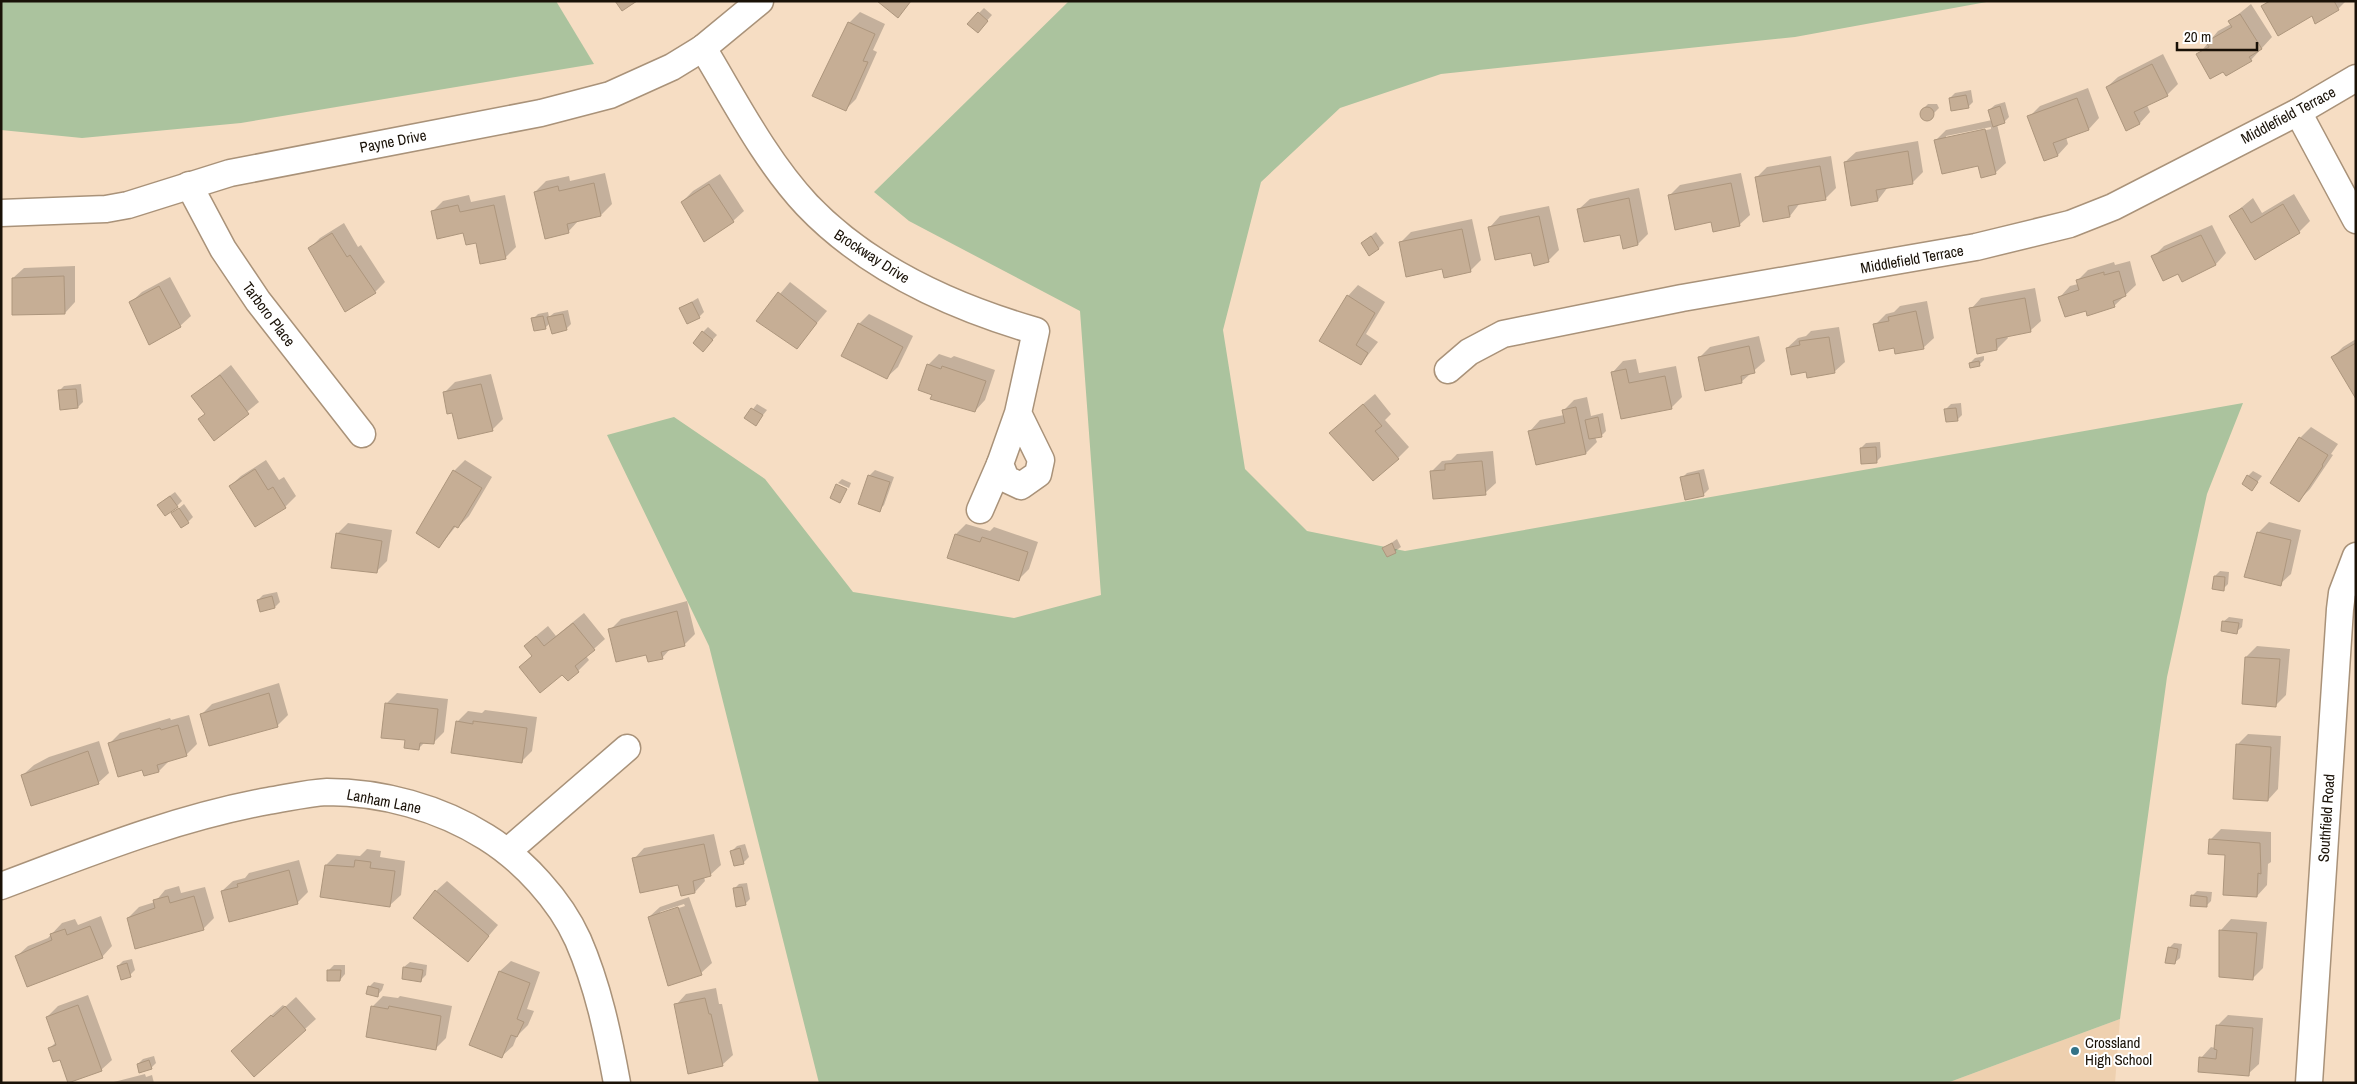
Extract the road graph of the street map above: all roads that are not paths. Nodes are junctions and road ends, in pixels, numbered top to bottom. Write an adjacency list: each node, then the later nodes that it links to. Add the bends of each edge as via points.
1 (760, 1): 2 (street, Payne Drive)
2 (703, 48): 5 (street, Payne Drive, via 640,83 593,100 541,113 230,172); 9 (street, Brockway Drive, via 771,160 806,204 834,231 910,281 953,303 1036,331)
3 (2356, 78): 4 (street, Middlefield Terrace)
4 (2298, 112): 7 (street); 8 (street, Middlefield Terrace, via 2113,206 2070,224 1976,248 1682,298 1503,334 1469,352)
5 (189, 185): 6 (street, Payne Drive, via 106,208); 10 (street, Tarboro Place, via 223,249 258,301)
6 (1, 213)
7 (2356, 220)
8 (1448, 370)
9 (1018, 413): 11 (street); 11 (street, via 1041,460 1038,474 1021,486 1006,479)
10 (362, 434)
11 (1000, 464): 12 (street)
12 (980, 510)
13 (2356, 556): 18 (street, Southfield Road, via 2342,593 2340,609)
14 (627, 748): 15 (street)
15 (508, 851): 16 (street, Lanham Lane, via 462,822 429,810 361,794 325,792 246,805 134,835); 17 (street, Lanham Lane, via 547,891 577,938 594,983)
16 (1, 886)
17 (617, 1083)
18 (2309, 1083)

